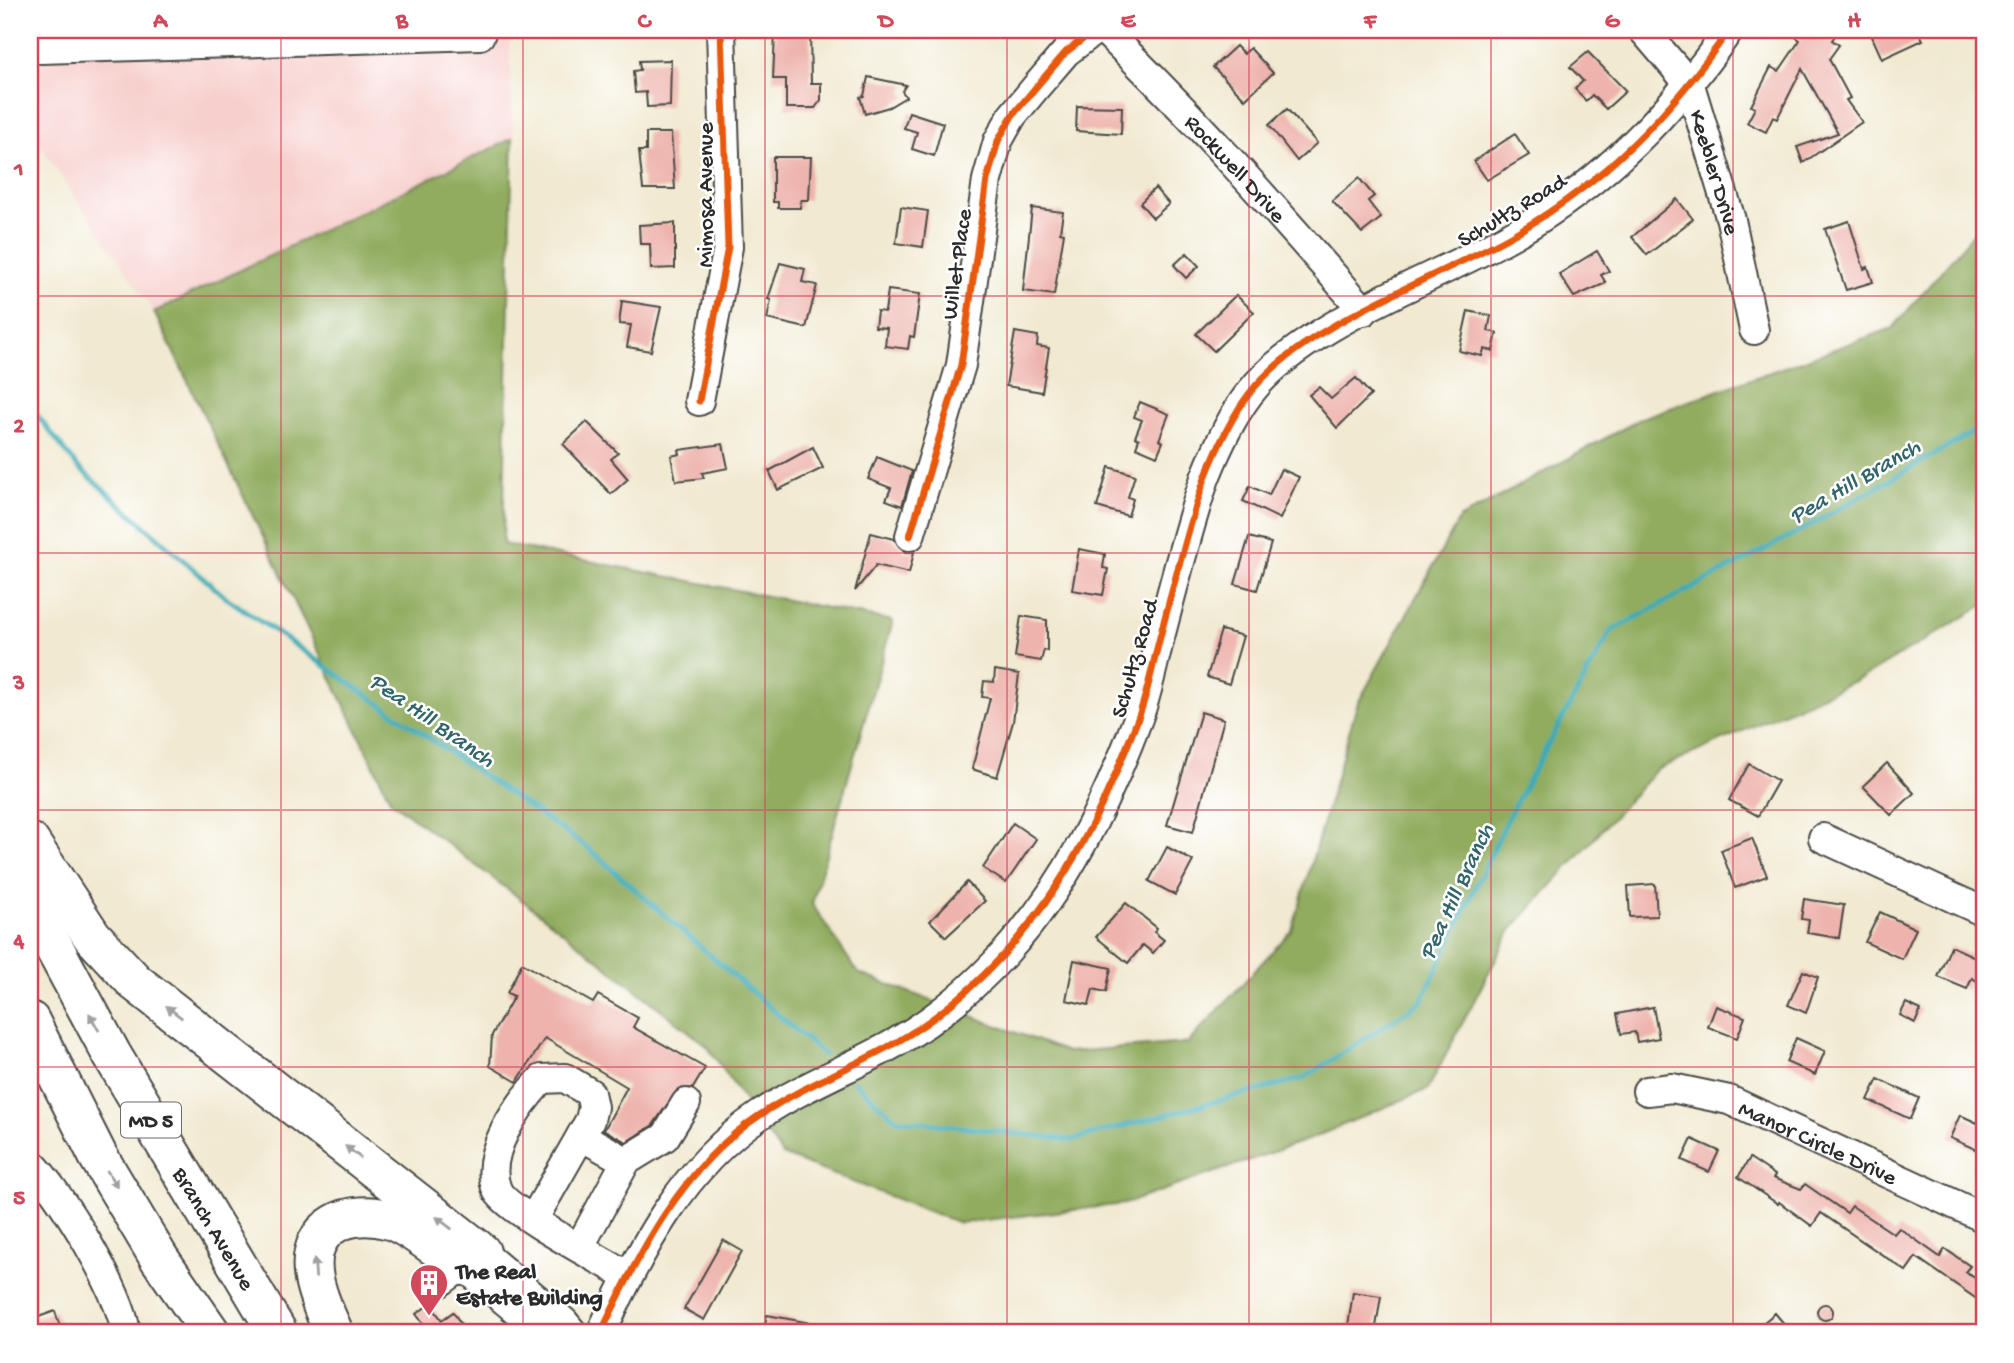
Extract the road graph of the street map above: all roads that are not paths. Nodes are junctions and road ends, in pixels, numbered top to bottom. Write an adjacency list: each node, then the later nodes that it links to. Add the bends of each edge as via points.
1 (482, 30): 7 (street, via 480,35)
2 (721, 30): 12 (street, Mimosa Avenue, via 728,247)
3 (1095, 30): 13 (street, Willet Place, via 1066,52 1012,116 998,141 987,180 961,365)
4 (1104, 30): 10 (street, Rockwell Drive, via 1269,201)
5 (1643, 30): 9 (street, Keebler Drive)
6 (1729, 30): 9 (street, Schultz Road)
7 (147, 38): 8 (street, via 41,49)
8 (30, 45)
9 (1690, 85): 10 (street, Schultz Road, via 1631,148 1556,208 1515,234); 11 (street, Keebler Drive, via 1731,220)
10 (1364, 311): 28 (street, Schultz Road, via 1292,353 1269,373 1250,392 1218,445 1190,524 1138,719 1086,839 1049,900 1005,954 934,1018 793,1094 708,1157 672,1203)
11 (1754, 330)
12 (699, 401)
13 (910, 536)
14 (1823, 838): 17 (street)
15 (30, 842): 27 (highway, one-way to 15, via 135,982 92,936)
16 (30, 903): 31 (highway, Branch Avenue / MD 5, one-way to 16, via 112,1055)
17 (1984, 912)
18 (30, 1021): 30 (highway, MD 5, one-way to 30, via 98,1156)
19 (1647, 1091): 24 (street, Manor Circle Drive, via 1672,1088 1729,1100)
20 (686, 1103): 22 (street, via 665,1136)
21 (581, 1136): 22 (street); 25 (street); 25 (street, via 590,1120 590,1093 565,1078 542,1079 530,1092 493,1162 502,1199)
22 (626, 1161): 26 (street)
23 (30, 1162): 29 (street, via 50,1184 78,1230 121,1310)
24 (1984, 1219)
25 (533, 1220): 26 (street)
26 (579, 1248): 28 (street)
27 (461, 1267): 32 (highway, one-way to 27, via 313,1272 314,1245 337,1220 363,1216 392,1220); 33 (street); 34 (street, via 564,1322)
28 (628, 1276): 35 (street, Schultz Road)
29 (127, 1333)
30 (211, 1333)
31 (278, 1333)
32 (334, 1333)
33 (544, 1333)
34 (573, 1333)
35 (601, 1333)

